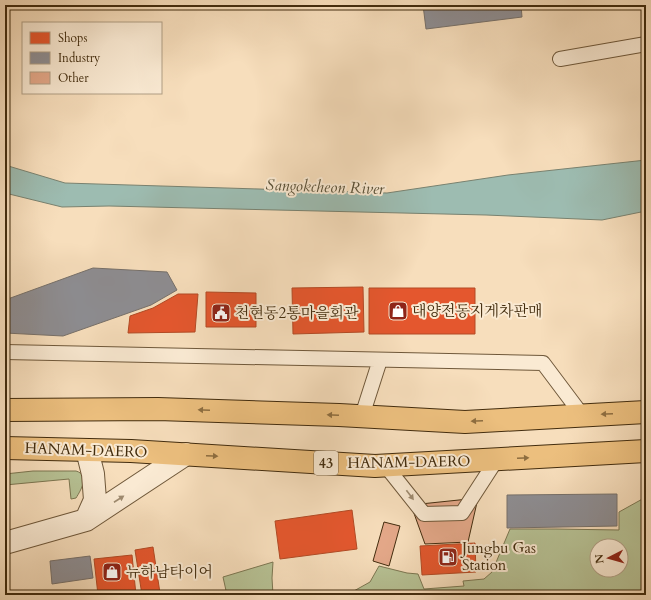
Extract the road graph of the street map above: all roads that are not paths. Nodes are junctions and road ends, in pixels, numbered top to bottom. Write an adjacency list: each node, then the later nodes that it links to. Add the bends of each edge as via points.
1 (646, 44): 2 (lane)
2 (560, 59)
3 (5, 352): 4 (lane)
4 (380, 360): 7 (lane); 8 (lane, via 543,363)
5 (5, 410): 7 (main road, one-way to 5, via 158,409)
6 (646, 412): 8 (main road, one-way to 8)
7 (362, 416): 8 (main road, one-way to 7, via 465,422)
8 (582, 416)
9 (5, 448): 10 (main road, HANAM-DAERO / 43)
10 (87, 450): 12 (main road, HANAM-DAERO / 43); 15 (street, via 93,474 95,500)
11 (646, 451): 13 (main road, HANAM-DAERO / 43, one-way to 11)
12 (186, 454): 14 (main road, HANAM-DAERO / 43, one-way to 14); 15 (street, one-way to 12)
13 (497, 459): 14 (main road, HANAM-DAERO / 43); 14 (lane, one-way to 13, via 424,514 462,513)
14 (385, 465)
15 (86, 520): 16 (street)
16 (5, 543)

